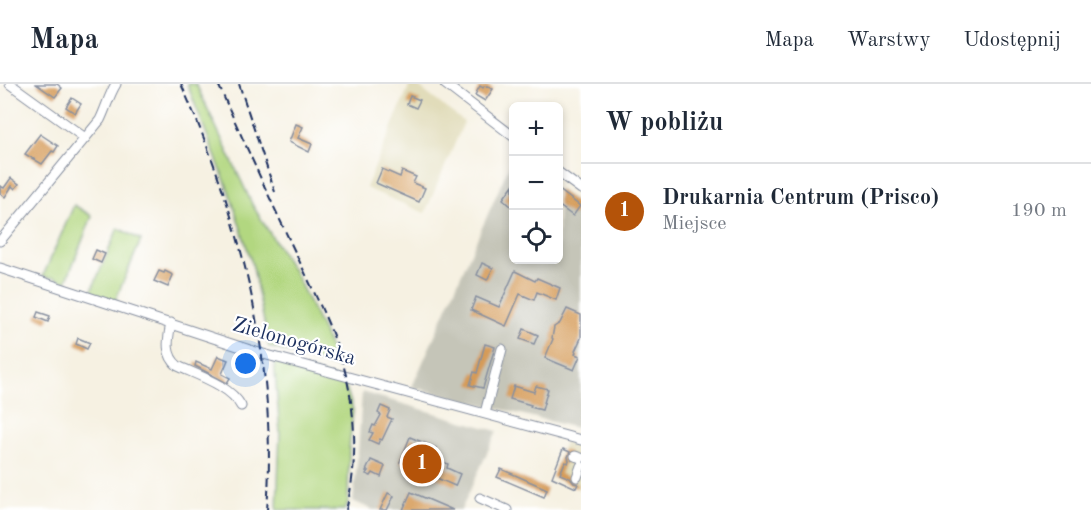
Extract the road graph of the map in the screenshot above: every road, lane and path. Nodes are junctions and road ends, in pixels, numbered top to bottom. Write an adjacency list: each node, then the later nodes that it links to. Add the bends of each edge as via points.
1 (10, 84): 5 (street)
2 (116, 84): 5 (street, via 100,120)
3 (445, 84): 4 (street)
4 (509, 134)
5 (85, 138): 8 (street)
6 (563, 176): 7 (street)
7 (581, 189)
8 (0, 241)
9 (0, 268): 10 (street, Zielonogórska)
10 (171, 323): 12 (street, via 167,346 174,363 226,389); 13 (street, Zielonogórska, via 256,351)
11 (502, 349): 13 (street)
12 (241, 406)
13 (485, 413): 14 (street, Zielonogórska)
14 (581, 440)
15 (581, 466): 16 (street)
16 (577, 477)
17 (480, 498): 18 (street)
18 (507, 510)

